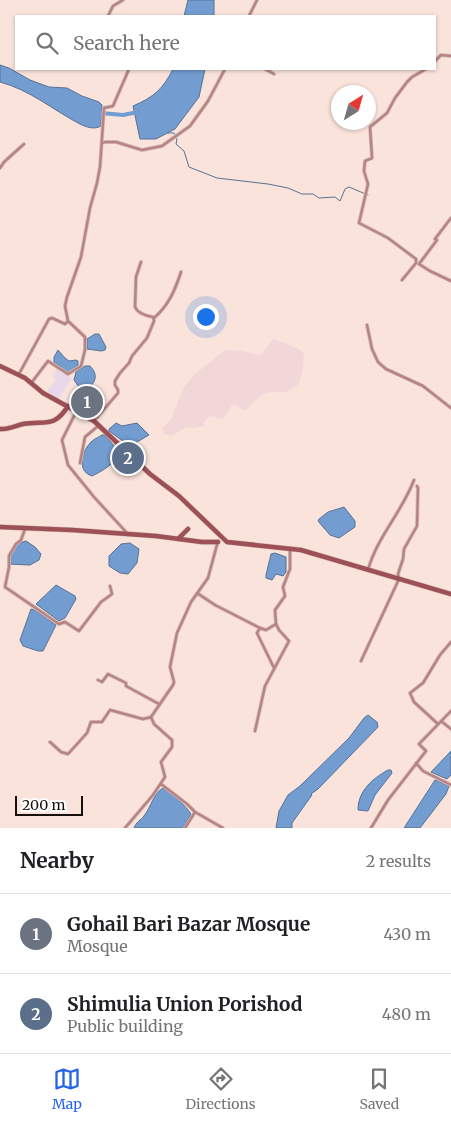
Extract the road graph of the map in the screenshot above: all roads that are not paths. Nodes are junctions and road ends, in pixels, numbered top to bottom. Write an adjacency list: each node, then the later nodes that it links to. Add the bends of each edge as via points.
1 (123, 0): 3 (street, via 113,6)
2 (256, 0): 4 (street)
3 (108, 15)
4 (249, 15)
5 (451, 56): 6 (street, via 440,55)
6 (436, 60)
7 (129, 70): 13 (street, via 113,106 105,107)
8 (224, 70): 13 (street, via 195,119 169,141 148,150 110,141)
9 (267, 70): 11 (street)
10 (424, 70): 17 (street, via 407,82 388,114 370,127 372,158 365,161 368,184 359,223 388,238)
11 (274, 74)
12 (24, 144): 14 (street)
13 (102, 144): 22 (street, via 81,257 66,302)
14 (0, 168)
15 (451, 218): 17 (street)
16 (141, 262): 21 (street, via 136,277 135,307)
17 (418, 263): 19 (street); 20 (street)
18 (181, 272): 21 (street, via 163,312)
19 (402, 280)
20 (451, 281)
21 (154, 318): 30 (street, via 148,338 117,378 118,393)
22 (68, 321): 25 (street, via 65,324 48,319); 26 (street, via 85,337 81,366 68,374 48,361)
23 (368, 325): 28 (street, via 378,362 423,386)
24 (0, 366): 25 (street)
25 (20, 374): 26 (street)
26 (32, 382): 27 (street, via 43,393)
27 (68, 406): 29 (street); 32 (street, via 60,418 47,423)
28 (451, 408)
29 (76, 411): 30 (street); 39 (street, via 62,440 68,465)
30 (94, 421): 31 (street)
31 (98, 426): 33 (street, via 86,437); 41 (street, via 179,496)
32 (0, 429)
33 (80, 463)
34 (414, 480): 43 (street, via 378,544)
35 (417, 486): 44 (street, via 417,526 404,548)
36 (0, 528): 37 (street)
37 (26, 529): 39 (street); 45 (street, via 9,556 4,587 59,624 65,622 79,631 101,602 112,594)
38 (188, 529): 40 (street)
39 (128, 533): 40 (street)
40 (178, 539): 41 (street)
41 (219, 540): 42 (street); 46 (street, via 208,578)
42 (290, 548): 43 (street); 48 (street, via 290,570 282,587 285,596 275,610)
43 (368, 570): 44 (street)
44 (399, 579): 47 (street); 51 (street)
45 (110, 586)
46 (197, 593): 49 (street); 54 (street, via 177,633 170,667 174,682)
47 (451, 594)
48 (276, 624): 49 (street, via 266,630); 52 (street, via 289,641)
49 (260, 628): 52 (street, via 259,638)
50 (451, 642): 58 (street, via 422,683 410,693 414,702)
51 (361, 661)
52 (274, 668): 60 (street, via 262,693)
53 (98, 680): 54 (street, via 102,682 108,674)
54 (159, 704): 56 (street)
55 (451, 711): 57 (street)
56 (151, 716): 61 (street, via 143,719 110,710 102,722 92,722 68,754); 63 (street, via 154,724 172,740 172,747 161,762 165,777)
57 (441, 721): 58 (street); 59 (street)
58 (438, 724): 62 (street, via 419,744 426,751)
59 (451, 729)
60 (255, 731)
61 (50, 742)
62 (416, 764): 64 (street); 69 (street)
63 (161, 784): 65 (street); 66 (street)
64 (451, 785)
65 (195, 812): 67 (street); 68 (street)
66 (125, 828)
67 (185, 828)
68 (223, 828)
69 (371, 828)

